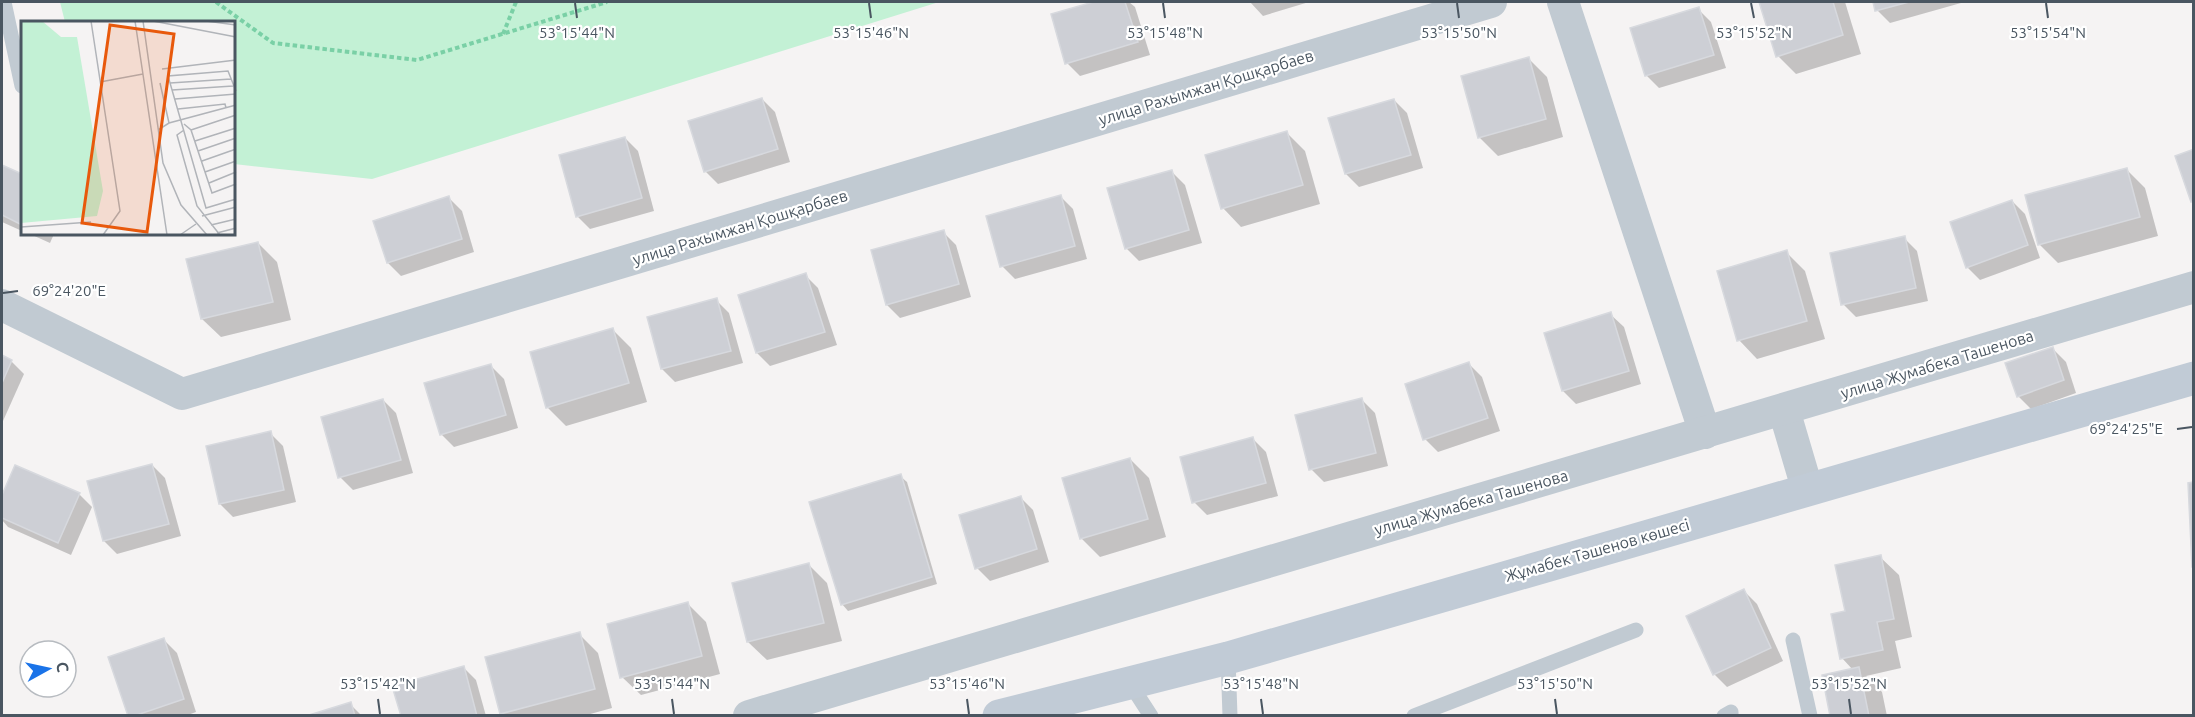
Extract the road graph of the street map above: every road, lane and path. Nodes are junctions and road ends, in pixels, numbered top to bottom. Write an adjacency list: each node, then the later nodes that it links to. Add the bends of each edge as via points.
1 (4, 2): 8 (lane)
2 (216, 2): 7 (path, via 273,43 417,60)
3 (516, 2): 7 (path)
4 (607, 2): 7 (path)
5 (1491, 2): 10 (street, улица Рахымжан Қошқарбаев, via 182,394)
6 (1563, 2): 13 (street)
7 (503, 35)
8 (21, 81)
9 (2193, 287): 12 (street, улица Жумабека Ташенова)
10 (2, 305)
11 (2193, 378): 14 (main road, Жұмабек Тәшенов көшесі)
12 (1784, 410): 13 (street, улица Жумабека Ташенова); 14 (street)
13 (1705, 433): 19 (street, улица Жумабека Ташенова)
14 (1807, 488): 17 (main road, Жұмабек Тәшенов көшесі)
15 (1636, 630): 23 (lane)
16 (1792, 640): 26 (lane)
17 (1228, 658): 18 (main road, Жұмабек Тәшенов көшесі); 22 (lane)
18 (1129, 682): 20 (main road, Жұмабек Тәшенов көшесі); 21 (lane)
19 (749, 716)
20 (999, 716)
21 (1151, 716)
22 (1230, 716)
23 (1414, 716)
24 (1724, 716): 25 (lane, via 1731,712)
25 (1731, 716)
26 (1810, 716)

